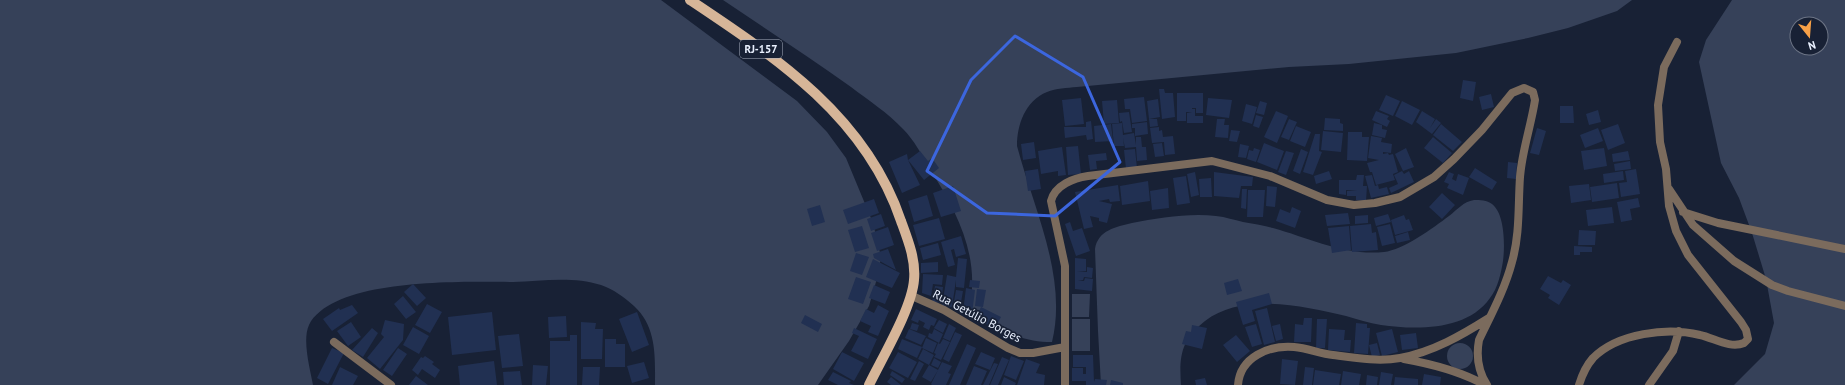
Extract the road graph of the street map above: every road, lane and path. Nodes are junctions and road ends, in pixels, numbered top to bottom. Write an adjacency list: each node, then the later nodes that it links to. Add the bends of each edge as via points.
1 (690, 0): 6 (main road, RJ-157, via 793,74 833,110 858,139 893,198 911,250 914,270)
2 (1677, 42): 3 (street, via 1664,67 1658,105 1660,142)
3 (1667, 186): 4 (street); 9 (street, via 1672,218 1683,248 1741,322 1748,339 1741,345 1730,344)
4 (1683, 212): 5 (street, via 1718,223); 7 (street, via 1709,241 1756,276 1788,291)
5 (1845, 249)
6 (912, 296): 11 (street, Rua Getúlio Borges, via 944,310 1020,353); 14 (main road, RJ-157)
7 (1845, 306)
8 (1489, 318): 11 (street, via 1509,272 1518,234 1522,159 1535,100 1533,92 1527,88 1521,88 1512,94 1482,130 1434,176 1409,193 1387,201 1359,205 1327,200 1270,176 1212,161 1071,180 1055,192 1051,201 1065,266); 12 (street, via 1432,350); 17 (street, via 1477,350 1478,364)
9 (1679, 331): 18 (street, via 1645,334 1612,345 1586,367); 19 (street, via 1673,351)
10 (334, 342): 13 (street)
11 (1065, 347): 15 (street)
12 (1400, 358): 16 (street, via 1384,360 1349,357 1283,347 1264,351 1249,360 1241,369); 17 (street, via 1439,366)
13 (391, 385)
14 (869, 385)
15 (1065, 385)
16 (1238, 385)
17 (1486, 385)
18 (1579, 385)
19 (1649, 385)

